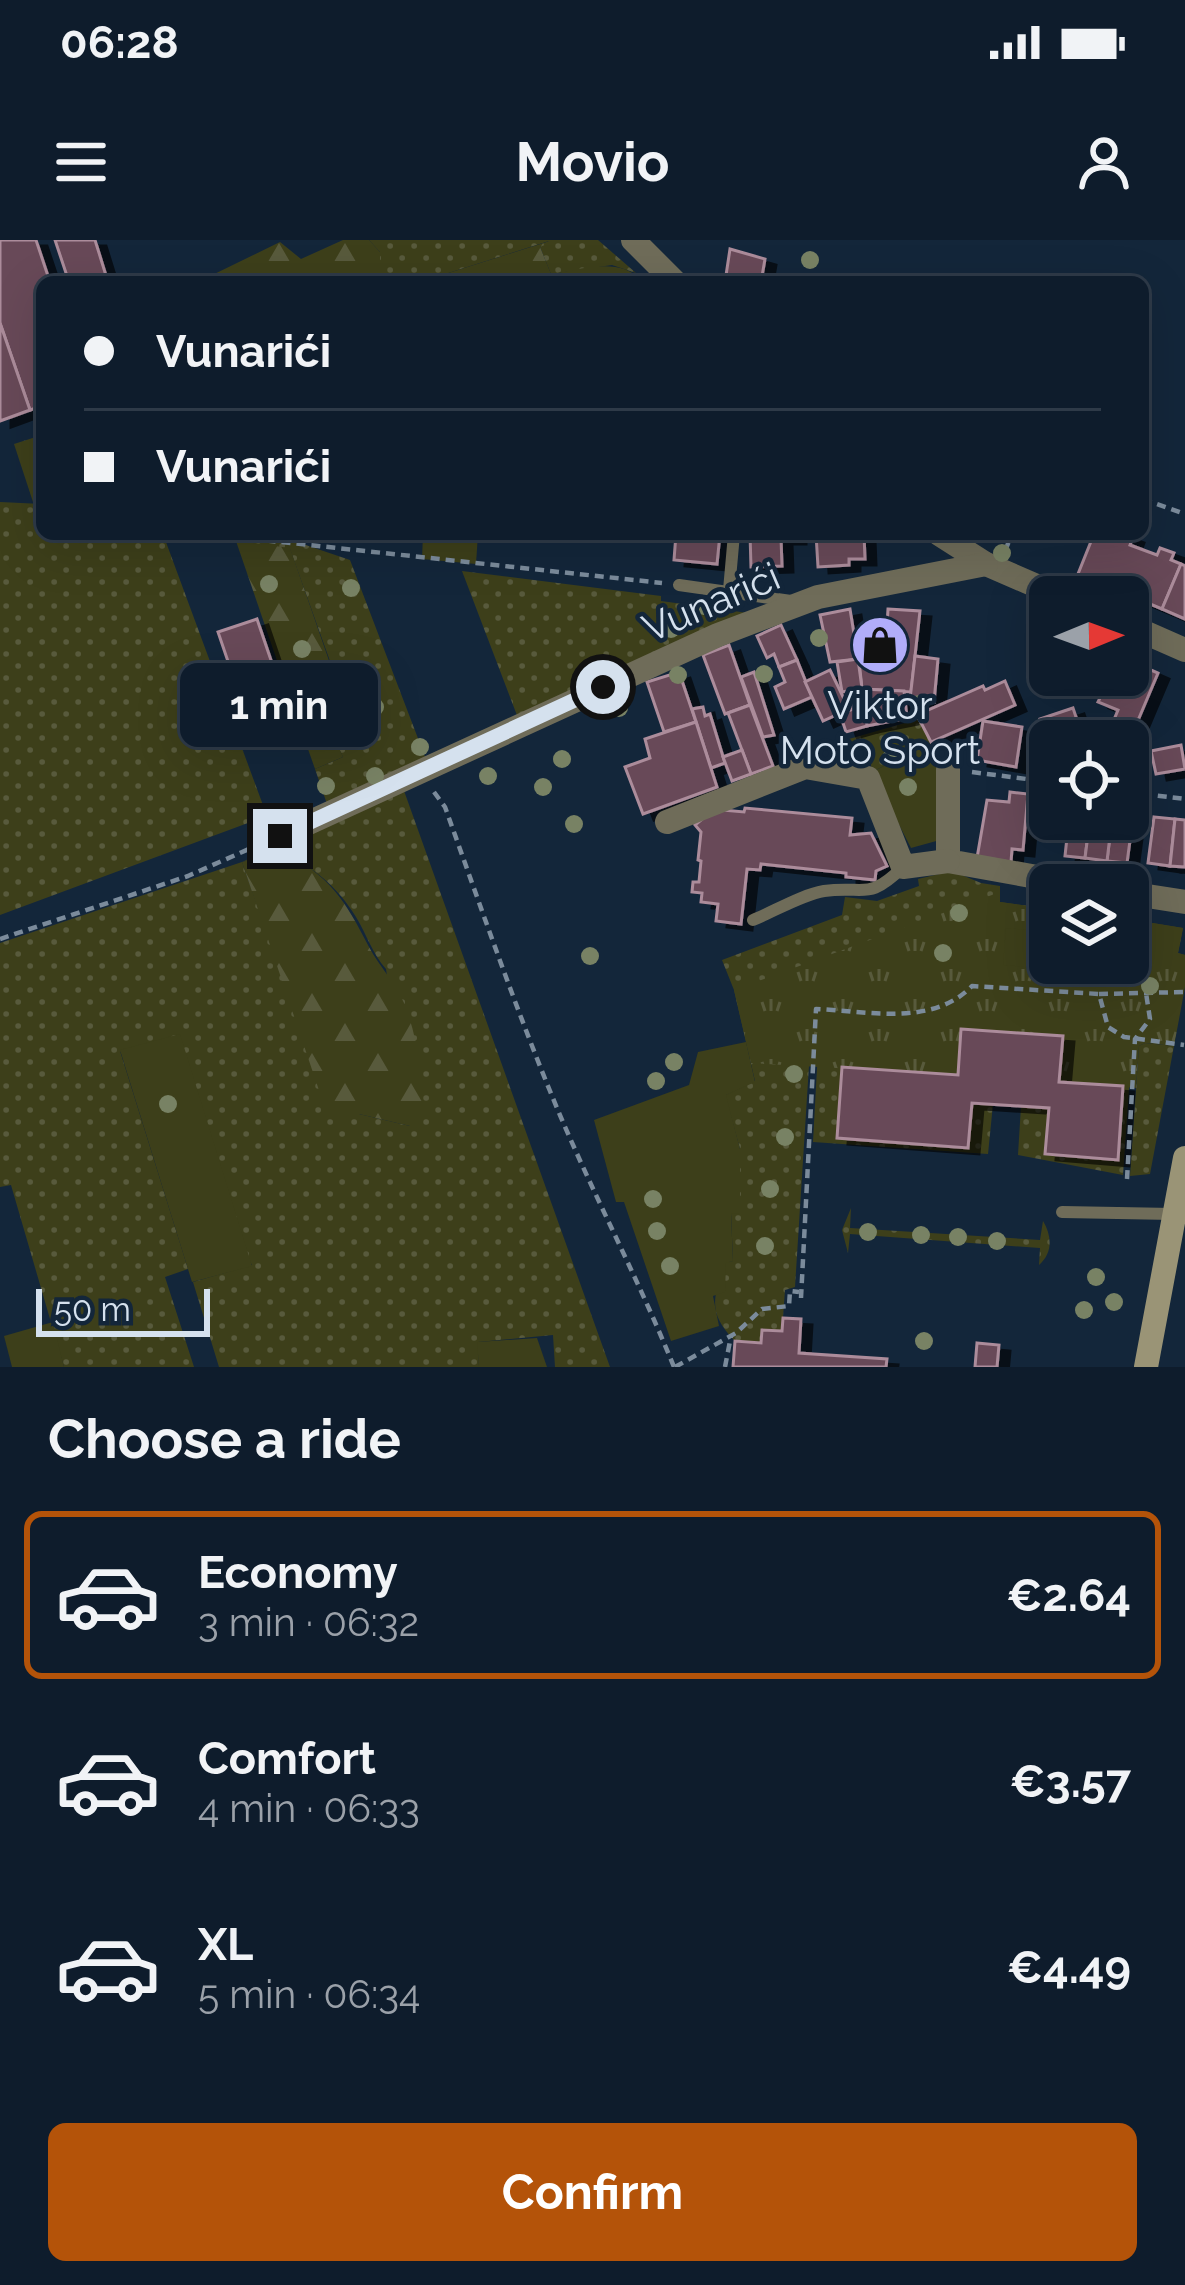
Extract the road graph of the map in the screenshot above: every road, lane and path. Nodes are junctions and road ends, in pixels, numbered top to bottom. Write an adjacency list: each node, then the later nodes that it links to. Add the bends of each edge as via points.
1 (633, 240): 2 (street)
2 (669, 276)
3 (1149, 501): 4 (path)
4 (1185, 514)
5 (263, 540): 10 (path)
6 (733, 540): 11 (lane)
7 (948, 540): 8 (street)
8 (986, 564): 9 (street); 12 (street, Vunarići)
9 (1029, 583)
10 (680, 585): 11 (lane)
11 (729, 590): 12 (lane)
12 (803, 602): 16 (street, Vunarići)
13 (1149, 635): 14 (street)
14 (1185, 650)
15 (948, 769): 17 (path); 22 (street)
16 (412, 775): 21 (street, Vunarići); 39 (path, via 446,806 549,1090)
17 (1029, 779)
18 (1149, 795): 19 (path)
19 (1185, 799)
20 (667, 822): 23 (street, via 805,767 838,771 868,778)
21 (280, 836): 28 (path)
22 (948, 861): 23 (street); 24 (street)
23 (903, 867): 27 (lane, via 867,892 823,891)
24 (1029, 876)
25 (1149, 896): 26 (street)
26 (1185, 902)
27 (753, 920)
28 (0, 939)
29 (1185, 992): 30 (path)
30 (1146, 993): 31 (path); 32 (path, via 1150,1019)
31 (1099, 994): 32 (path, via 1108,1027); 38 (path, via 972,986 925,1013 816,1009 801,1295 790,1291 789,1306 762,1309)
32 (1135, 1039): 33 (path); 35 (path)
33 (1184, 1045)
34 (1185, 1158): 37 (street)
35 (1127, 1179)
36 (1062, 1212): 37 (lane)
37 (1180, 1214): 41 (street)
38 (731, 1336): 39 (path); 40 (path)
39 (675, 1367)
40 (724, 1367)
41 (1146, 1367)

